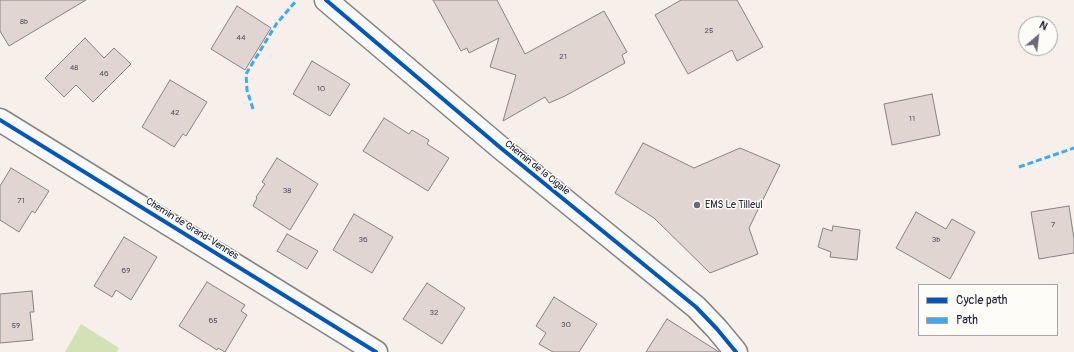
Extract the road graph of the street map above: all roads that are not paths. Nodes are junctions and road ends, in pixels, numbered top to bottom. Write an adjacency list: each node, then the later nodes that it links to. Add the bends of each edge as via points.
1 (326, 0): 4 (street, Chemin de la Cigale, via 502,150 696,307)
2 (0, 120): 3 (street, Chemin de Grand-Vennes)
3 (376, 352)
4 (736, 352)

